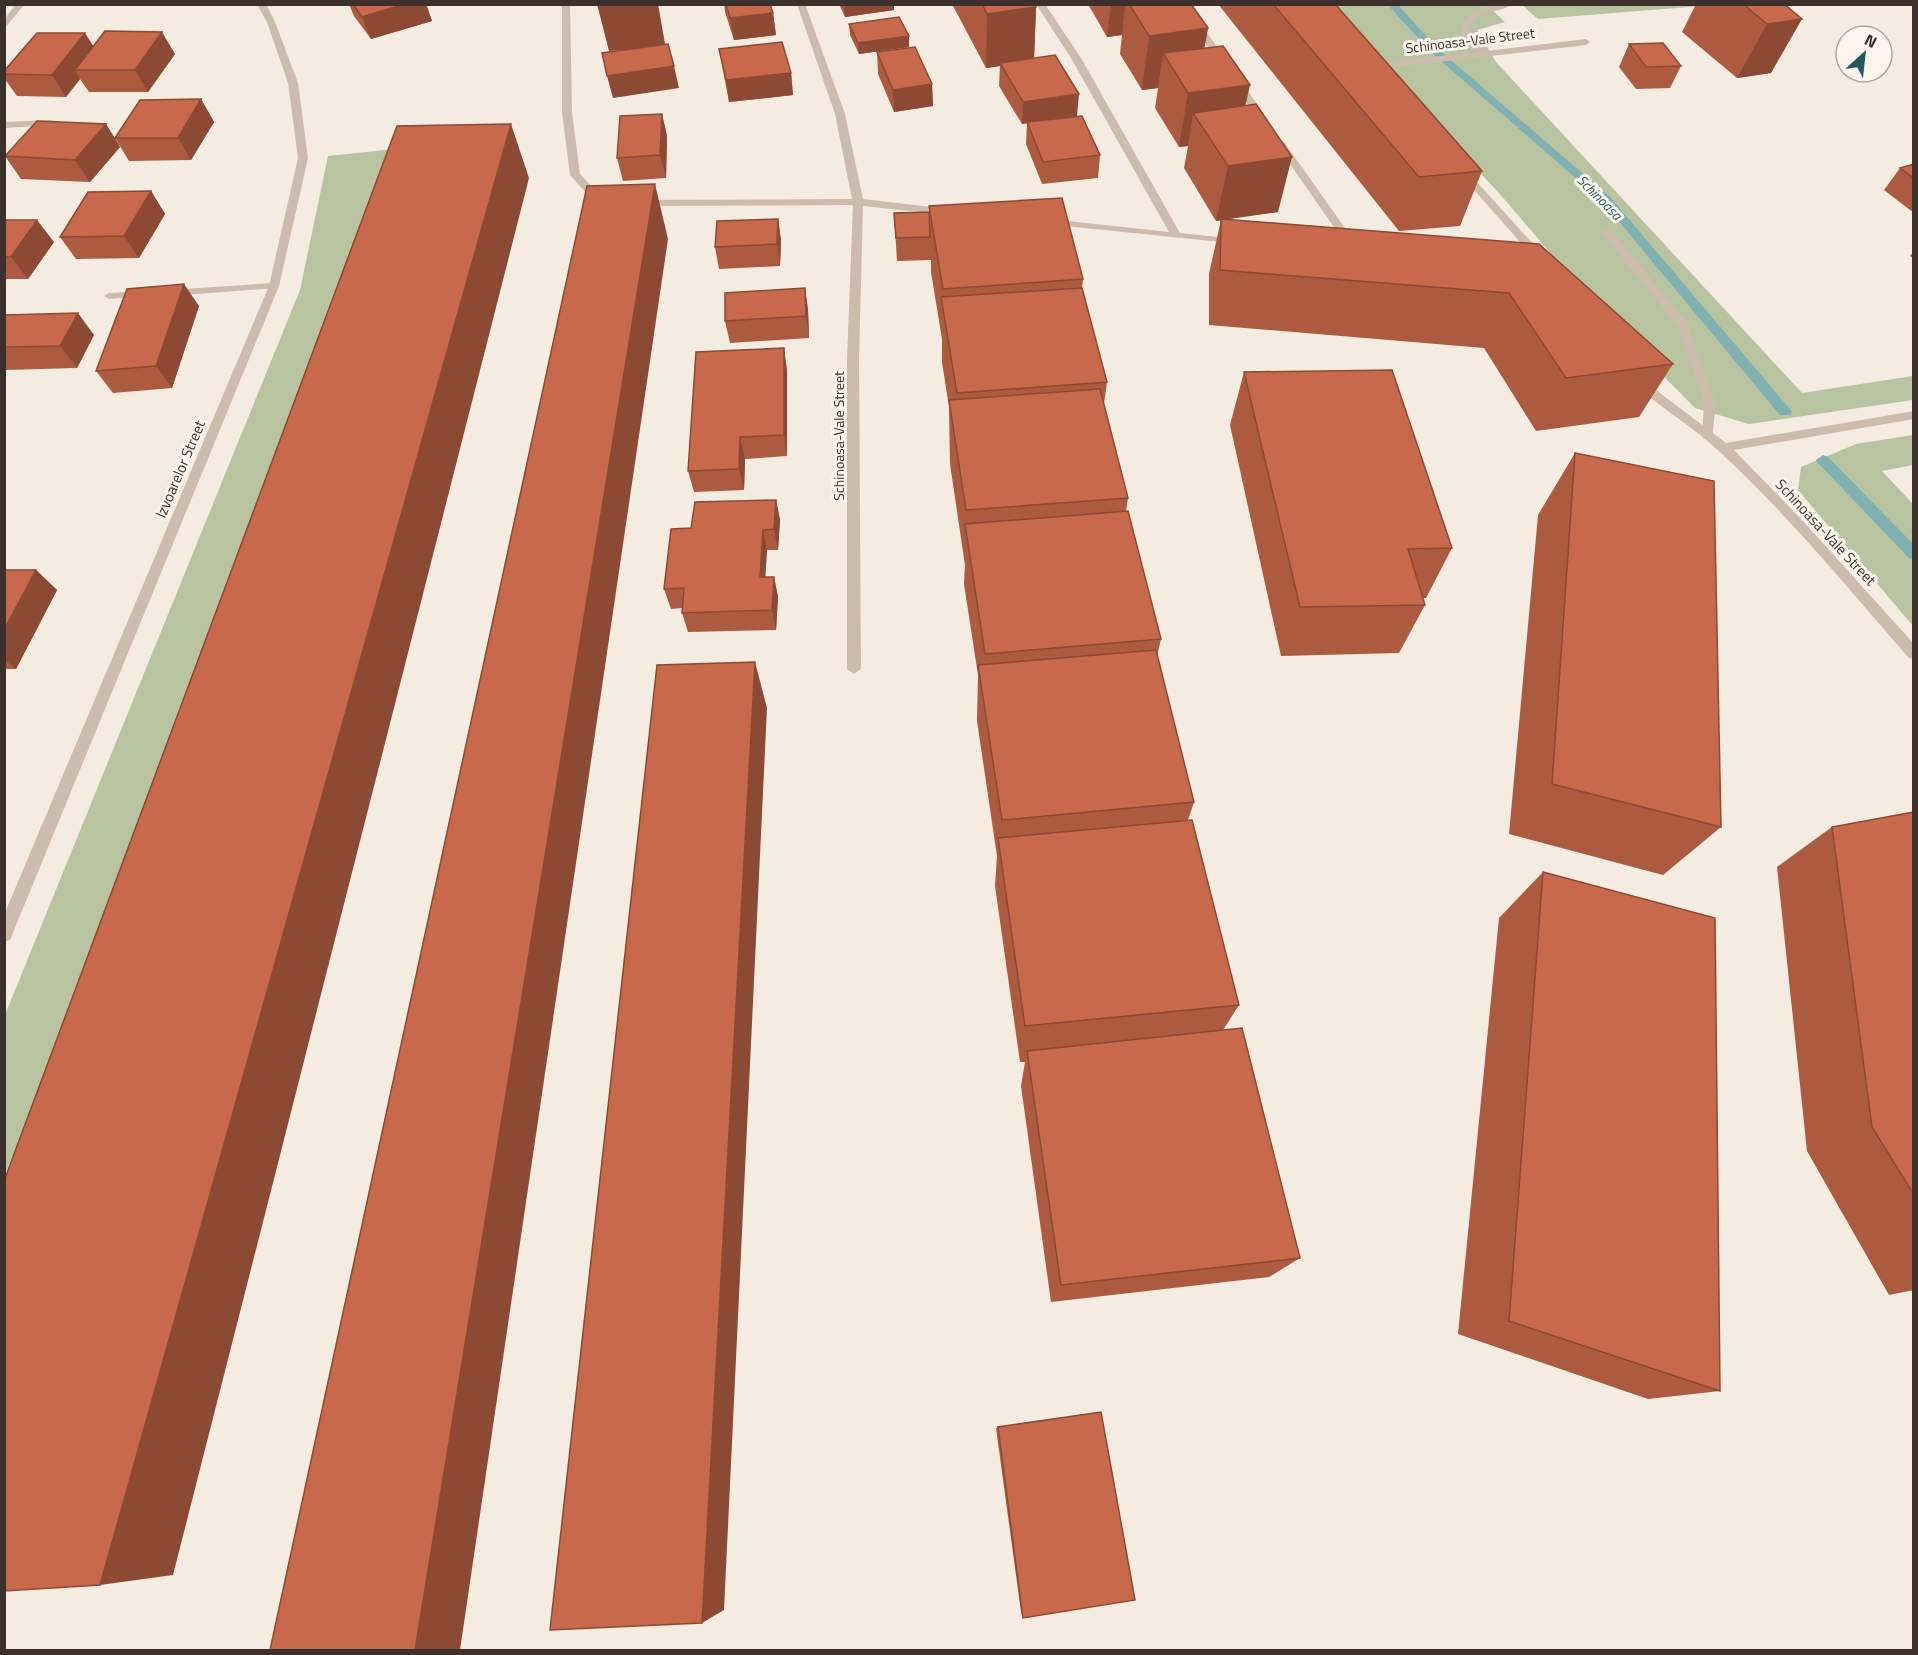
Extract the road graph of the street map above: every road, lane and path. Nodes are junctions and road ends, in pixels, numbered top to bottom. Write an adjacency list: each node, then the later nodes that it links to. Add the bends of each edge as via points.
1 (21, 4): 8 (street)
2 (261, 4): 25 (street, Izvoarelor Street, via 292,83 303,158)
3 (566, 4): 15 (street, via 567,112 575,175 592,193)
4 (801, 4): 17 (street, Schinoasa-Vale Street, via 840,114)
5 (1040, 4): 21 (street, via 1076,58)
6 (1182, 4): 23 (street, via 1360,256)
7 (1507, 4): 10 (street, via 1484,9 1466,24 1465,32)
8 (4, 26)
9 (1586, 42): 10 (street, Schinoasa-Vale Street)
10 (1483, 54): 11 (street, Schinoasa-Vale Street, via 1358,69)
11 (1367, 76)
12 (51, 123): 13 (street)
13 (4, 125)
14 (1456, 165): 24 (street)
15 (614, 200)
16 (625, 202): 17 (street)
17 (858, 202): 18 (street); 32 (street, Schinoasa-Vale Street, via 853,359)
18 (962, 213)
19 (1043, 222): 21 (street)
20 (1607, 232): 29 (street, via 1682,324 1710,404)
21 (1176, 236): 22 (street)
22 (1245, 243)
23 (1348, 255)
24 (1546, 266)
25 (274, 286): 26 (street); 33 (street, Izvoarelor Street)
26 (110, 296)
27 (1629, 372): 29 (street, Schinoasa-Vale Street)
28 (1914, 415): 30 (street)
29 (1708, 436): 30 (street, Schinoasa-Vale Street)
30 (1724, 448): 31 (street, Schinoasa-Vale Street, via 1811,537)
31 (1914, 654)
32 (854, 669)
33 (4, 935)

